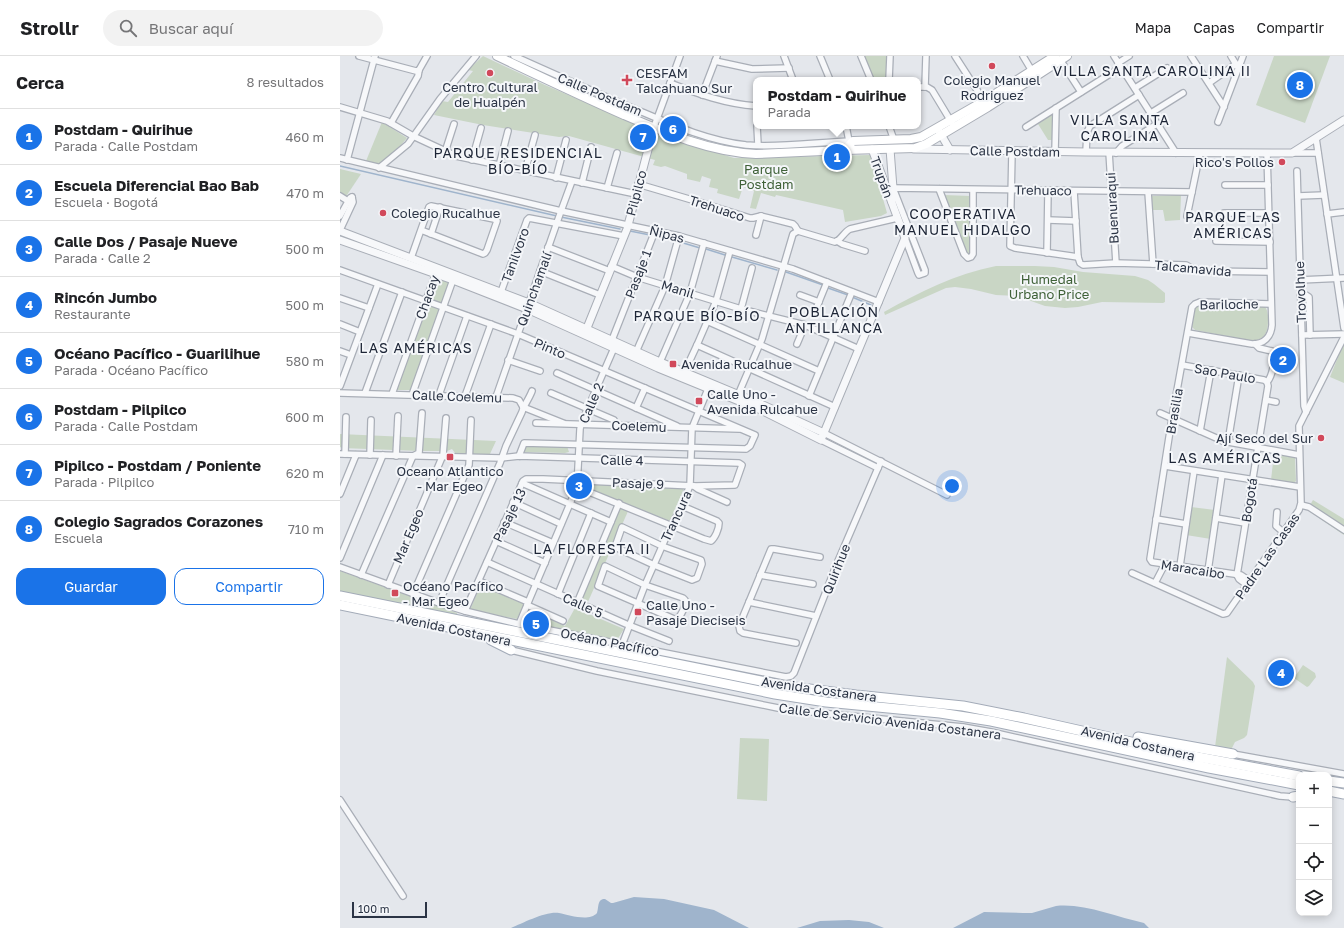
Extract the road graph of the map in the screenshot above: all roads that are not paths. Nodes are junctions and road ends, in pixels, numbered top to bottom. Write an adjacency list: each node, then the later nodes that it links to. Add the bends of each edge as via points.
1 (359, 56): 19 (street)
2 (427, 56): 26 (street)
3 (476, 56): 64 (street, via 444,94)
4 (497, 56): 55 (main road, Calle Postdam)
5 (514, 56): 48 (street, Calle Postdam)
6 (680, 56): 32 (street, Pilpilco)
7 (784, 56): 24 (street)
8 (820, 56): 29 (street)
9 (861, 56): 30 (street)
10 (890, 56): 31 (street)
11 (926, 56): 35 (street)
12 (955, 56): 41 (street)
13 (1023, 56): 27 (street)
14 (1114, 56): 22 (street)
15 (1129, 56): 22 (street)
16 (1191, 56): 33 (street)
17 (1231, 56): 23 (street)
18 (1243, 56): 23 (street)
19 (374, 58): 26 (street); 46 (street)
20 (716, 58): 24 (street, via 752,69); 39 (street)
21 (1061, 58): 27 (main road); 37 (street); 41 (main road)
22 (1120, 65): 36 (street); 37 (street)
23 (1237, 66): 33 (street); 44 (street)
24 (789, 68): 28 (street)
25 (1167, 68): 36 (street)
26 (419, 70): 51 (street)
27 (1032, 71): 41 (main road)
28 (792, 77)
29 (829, 77)
30 (870, 77)
31 (889, 77)
32 (670, 83): 39 (street); 48 (street, Pilpilco)
33 (1209, 84): 44 (street)
34 (921, 87): 35 (street)
35 (925, 87): 53 (street, via 932,90)
36 (1135, 88): 40 (street)
37 (1081, 92): 45 (street)
38 (1183, 93): 47 (street)
39 (702, 95): 42 (street)
40 (1139, 95): 47 (street); 80 (street, via 1090,126 1087,132)
41 (986, 104): 53 (main road)
42 (753, 106)
43 (340, 107): 46 (street)
44 (1224, 107): 50 (street)
45 (1056, 108): 57 (street); 79 (street)
46 (360, 112): 51 (street); 89 (street)
47 (1151, 113): 54 (street)
48 (657, 118): 55 (street, Pilpilco); 70 (street, Calle Postdam, via 714,138)
49 (1344, 120): 65 (street)
50 (1218, 122)
51 (391, 123): 64 (street)
52 (454, 124): 77 (street)
53 (953, 124): 62 (main road)
54 (1157, 124): 81 (street); 83 (street)
55 (654, 127): 74 (main road, Calle Postdam, via 702,145 741,152 760,154); 98 (street, Pilpilco)
56 (481, 128): 90 (street)
57 (1026, 128)
58 (757, 129): 70 (street)
59 (847, 129): 69 (street)
60 (890, 129): 68 (street, Trupán)
61 (508, 131): 91 (street)
62 (939, 132): 68 (main road, Calle Postdam, via 918,138); 73 (main road, via 921,146); 76 (street)
63 (535, 135): 93 (street)
64 (414, 136): 77 (street); 92 (street, via 402,150)
65 (1316, 138): 86 (street); 87 (street)
66 (566, 140): 95 (street)
67 (883, 140): 68 (main road, Calle Postdam); 69 (main road, Calle Postdam); 75 (main road)
68 (894, 140)
69 (851, 141): 70 (street, Calle Postdam); 74 (main road)
70 (758, 145)
71 (591, 147): 97 (street)
72 (890, 149): 73 (main road, Calle Postdam); 75 (main road, Calle Postdam); 102 (street, Trupán)
73 (911, 149): 76 (street, Calle Postdam)
74 (845, 150): 75 (main road, Calle Postdam)
75 (872, 150): 116 (street, Trupán)
76 (950, 150): 78 (street, Calle Postdam)
77 (445, 152): 90 (street)
78 (1012, 152): 79 (street, Calle Postdam); 105 (street)
79 (1054, 152): 80 (street, Calle Postdam)
80 (1086, 152): 81 (street, Calle Postdam)
81 (1113, 152): 83 (street, Calle Postdam); 108 (street, Buenuraqui)
82 (617, 153): 101 (street)
83 (1176, 153): 84 (street, Calle Postdam)
84 (1200, 153): 85 (street, Calle Postdam); 110 (street)
85 (1267, 153): 86 (street, Calle Postdam); 99 (street)
86 (1292, 153): 87 (street)
87 (1318, 153): 112 (street)
88 (340, 158): 89 (street, Ñipas)
89 (347, 160): 92 (street, Ñipas)
90 (472, 160): 91 (street)
91 (499, 166): 93 (street)
92 (379, 168): 118 (street, Ñipas)
93 (525, 171): 95 (street)
94 (1297, 171): 114 (street, Trovolhue)
95 (556, 178): 96 (street)
96 (572, 181): 97 (street); 118 (street, Quinchamalí)
97 (582, 183): 101 (street)
98 (638, 184): 111 (street, Pilpilco); 124 (street, Trehuaco, via 750,218)
99 (1268, 184): 100 (street); 121 (street)
100 (1225, 185)
101 (607, 188): 111 (street)
102 (893, 188): 103 (street, Trehuaco); 116 (street, Trupán); 139 (street, Trupán, via 925,271 921,275)
103 (939, 189): 104 (street, Trehuaco); 104 (street, via 964,254 968,258 972,254)
104 (973, 190): 105 (street, Trehuaco)
105 (1011, 190): 106 (street, Trehuaco); 148 (street, via 1010,246)
106 (1048, 190): 107 (street, Trehuaco); 127 (street)
107 (1074, 191): 108 (street, Trehuaco); 129 (street)
108 (1111, 191): 109 (street, Trehuaco); 151 (street, Buenuraqui)
109 (1148, 192): 110 (street, Trehuaco); 152 (street)
110 (1192, 192): 125 (street)
111 (636, 194): 130 (street, Pilpilco)
112 (1324, 195): 114 (street); 122 (street)
113 (340, 196): 115 (street)
114 (1298, 196): 164 (street, Trovolhue)
115 (348, 200): 123 (street); 131 (street, via 352,197 354,202)
116 (892, 204): 126 (street, Trupán)
117 (440, 207): 132 (street, via 429,207); 135 (street); 135 (street, via 497,221 487,250 483,254)
118 (560, 212): 128 (street, Quinchamalí); 130 (street, Ñipas)
119 (1344, 212): 122 (street)
120 (1224, 213): 121 (street)
121 (1269, 213): 143 (street)
122 (1327, 214): 163 (street)
123 (340, 216)
124 (760, 216): 134 (street, Trehuaco, via 793,224); 136 (street)
125 (1187, 216)
126 (897, 218): 139 (street, Trupán); 141 (street, via 850,229)
127 (1048, 220): 129 (street); 148 (street)
128 (557, 221): 137 (street); 145 (street, Quinchamalí); 169 (street, Tanilvoro, via 529,218 527,220)
129 (1076, 221): 149 (street)
130 (628, 225): 133 (street, Ñipas); 137 (street, Pilpilco)
131 (340, 230): 150 (street)
132 (421, 230): 135 (street); 150 (street)
133 (655, 231): 138 (street, Ñipas); 161 (street, Pasaje 1)
134 (798, 231): 141 (street, Trehuaco); 153 (street, via 793,234)
135 (431, 234)
136 (756, 235)
137 (624, 236): 154 (street, Pilpilco)
138 (679, 236): 144 (street, Ñipas); 167 (street)
139 (905, 238): 179 (street)
140 (340, 240): 157 (street)
141 (837, 241): 147 (street, Trehuaco)
142 (1216, 242): 143 (street)
143 (1270, 242): 159 (street)
144 (704, 243): 146 (street, Ñipas); 171 (street)
145 (548, 247): 154 (street, Manil); 158 (street, Quinchamalí)
146 (730, 251): 153 (street, Ñipas); 176 (street)
147 (865, 251)
148 (1047, 252): 149 (street)
149 (1078, 257): 151 (street, Talcamavida, via 1084,266)
150 (411, 258): 157 (street)
151 (1116, 263): 152 (street, Talcamavida)
152 (1153, 264): 159 (street, Talcamavida, via 1186,265 1206,271)
153 (784, 267): 165 (street, Ñipas); 188 (street)
154 (611, 268): 161 (street, Manil); 173 (street, Pilpilco)
155 (752, 268): 184 (street)
156 (340, 270): 166 (street, Pinto)
157 (437, 271): 160 (street); 177 (street, Chacay)
158 (540, 271): 173 (street); 181 (street, Quinchamalí)
159 (1270, 272): 180 (street)
160 (454, 277): 169 (street); 181 (street); 182 (street, Chacay)
161 (637, 277): 167 (street, Manil); 203 (street, Pasaje 1)
162 (1344, 278): 163 (street)
163 (1337, 279): 164 (street); 186 (street)
164 (1300, 280): 174 (street, Trovolhue)
165 (827, 282): 170 (street, Ñipas); 178 (street)
166 (378, 284): 168 (street, Pinto); 183 (street)
167 (666, 286): 171 (street, Manil); 211 (street)
168 (402, 292): 177 (street, Pinto); 232 (street)
169 (501, 292): 181 (street)
170 (852, 292): 179 (street, Ñipas); 202 (street)
171 (690, 293): 176 (street, Manil); 214 (street)
172 (800, 294): 178 (street)
173 (600, 295): 193 (street, Pilpilco)
174 (1300, 295): 198 (street, via 1308,297); 200 (street, Trovolhue)
175 (340, 298): 183 (street)
176 (716, 300): 184 (street, Manil); 189 (street)
177 (426, 301): 182 (street, Pinto); 233 (street, Chacay)
178 (819, 302): 185 (street)
179 (879, 302): 209 (street)
180 (1271, 304): 196 (street, Bariloche, via 1196,302 1192,309); 206 (street, Bariloche, via 1271,333 1264,341)
181 (528, 306): 193 (street); 197 (street, Quinchamalí); 208 (street)
182 (443, 307): 187 (street, Pinto); 234 (street, Chacay)
183 (369, 308): 195 (street)
184 (741, 309): 188 (street, Manil)
185 (816, 309)
186 (1343, 315): 194 (street)
187 (468, 316): 191 (street, Pinto); 236 (street)
188 (769, 317): 192 (street, Manil); 204 (street)
189 (707, 321): 204 (street); 207 (street)
190 (340, 324): 195 (street)
191 (491, 324): 197 (street, Pinto); 237 (street)
192 (805, 325): 202 (street, Manil); 205 (street)
193 (587, 328): 203 (street)
194 (1344, 328)
195 (360, 332): 212 (street)
196 (1188, 332): 206 (street); 215 (street, Brasilia)
197 (518, 334): 213 (street, Quinchamalí); 219 (street, Pinto)
198 (1310, 334): 199 (street); 200 (street)
199 (1344, 334)
200 (1302, 335): 247 (street, Trovolhue)
201 (1344, 337): 247 (street, Padre Las Casas)
202 (833, 338): 209 (street, Manil); 220 (street)
203 (612, 340): 208 (street); 211 (street)
204 (760, 344): 216 (street); 220 (street)
205 (797, 344)
206 (1255, 344): 224 (street, Bogotá, via 1258,348 1272,351 1274,354 1271,376)
207 (697, 345): 216 (street); 221 (street)
208 (614, 348): 219 (street, Calle 2); 226 (street)
209 (859, 349): 244 (street)
210 (340, 351): 212 (street)
211 (636, 352): 214 (street)
212 (351, 355): 225 (street)
213 (508, 360): 218 (street); 239 (street, Quinchamalí)
214 (660, 362): 221 (street)
215 (1182, 365): 217 (street, Sao Paulo); 253 (street, Brasilia)
216 (750, 368): 235 (street); 238 (street)
217 (1211, 370): 223 (street, Sao Paulo); 263 (street)
218 (540, 371)
219 (604, 371): 227 (street, Pinto); 228 (street, Calle 2)
220 (819, 371): 238 (street)
221 (684, 373): 226 (street)
222 (557, 374): 228 (street)
223 (1239, 375): 224 (street, Sao Paulo); 265 (street)
224 (1267, 382): 240 (street, Bogotá)
225 (340, 386)
226 (709, 387): 235 (street); 246 (street, Trancura); 264 (street)
227 (644, 388): 243 (street); 246 (street, Pinto)
228 (596, 390): 243 (street); 245 (street, Calle 2)
229 (532, 391): 242 (street)
230 (340, 393): 232 (street, Calle Coelemu)
231 (550, 393): 245 (street)
232 (365, 394): 233 (street, Calle Coelemu)
233 (392, 394): 234 (street, Calle Coelemu)
234 (412, 395): 236 (street, Calle Coelemu)
235 (738, 395): 264 (street)
236 (439, 396): 237 (street, Calle Coelemu)
237 (466, 396): 239 (street, Calle Coelemu)
238 (809, 396): 244 (street)
239 (496, 397): 242 (street, Calle Coelemu, via 515,398)
240 (1266, 400): 241 (street); 267 (street, Bogotá)
241 (1276, 402)
242 (523, 407): 257 (street, Calle Coelemu); 279 (street)
243 (636, 408): 260 (street)
244 (835, 408): 264 (street)
245 (588, 410): 258 (street, Calle 2); 259 (street, via 614,420)
246 (699, 411): 261 (street, Trancura); 262 (street, Pinto)
247 (1306, 412): 273 (street, Padre Las Casas, via 1299,428)
248 (422, 413): 275 (street, via 419,451)
249 (1160, 413): 253 (street)
250 (398, 416): 274 (street)
251 (346, 417): 269 (street)
252 (446, 418): 277 (street, Mar Egeo)
253 (1172, 418): 263 (street); 284 (street, Brasilia)
254 (371, 420): 271 (street)
255 (471, 420): 278 (street)
256 (536, 423): 257 (street, Coelemu)
257 (567, 424): 258 (street, Coelemu)
258 (581, 424): 259 (street, Coelemu); 266 (street, Calle 2)
259 (617, 426): 260 (street, Coelemu)
260 (681, 428): 261 (street, Coelemu)
261 (692, 428): 262 (street, Coelemu); 268 (street, Trancura)
262 (743, 429): 268 (street, Pinto, via 755,436 748,449)
263 (1200, 431): 265 (street)
264 (822, 436): 281 (street); 285 (street)
265 (1228, 442): 267 (street)
266 (579, 444): 268 (street); 276 (street, via 524,443); 280 (street, Calle 2)
267 (1257, 447): 273 (street); 288 (street, Bogotá)
268 (691, 448): 282 (street, Trancura)
269 (342, 454): 270 (street, Calle 4)
270 (356, 454): 271 (street, Calle 4); 293 (street)
271 (370, 455): 272 (street, Calle 4)
272 (383, 455): 274 (street, Calle 4); 317 (street)
273 (1299, 455): 292 (street, Padre Las Casas)
274 (396, 456): 275 (street, Calle 4)
275 (413, 456): 277 (street, Calle 4); 327 (street)
276 (519, 456): 279 (street, Calle 4); 280 (street, Calle 4)
277 (442, 457): 278 (street, Calle 4); 335 (street, Mar Egeo)
278 (470, 457): 279 (street, Calle 4); 337 (street, via 469,465)
279 (501, 458): 342 (street)
280 (579, 459): 282 (street, Calle 4); 290 (street, Calle 2)
281 (881, 461): 285 (street, Quirihue); 294 (street)
282 (691, 462): 283 (street, Calle 4); 291 (street, Trancura)
283 (742, 465): 291 (street, Pasaje 9, via 735,485)
284 (1165, 466): 286 (street); 304 (street, Brasilia)
285 (878, 468): 347 (street, Quirihue)
286 (1194, 471): 287 (street); 309 (street)
287 (1222, 475): 288 (street); 303 (street)
288 (1252, 480): 292 (street); 307 (street, Bogotá)
289 (522, 483): 290 (street, Pasaje 9, via 526,479); 295 (street, Pasaje 13); 297 (street, Pasaje 13)
290 (577, 484): 291 (street, Pasaje 9); 297 (street, Calle 2); 298 (street)
291 (692, 486): 296 (street); 300 (street, Trancura)
292 (1300, 487): 299 (street, Padre Las Casas)
293 (340, 494)
294 (947, 495)
295 (513, 502): 305 (street, Pasaje 13); 308 (street)
296 (728, 502)
297 (570, 503): 301 (street, Pasaje 13); 308 (street, Calle 2)
298 (619, 503): 306 (street); 310 (street)
299 (1300, 505): 311 (street, via 1309,507); 312 (street, Padre Las Casas)
300 (682, 506): 310 (street, Trancura); 310 (street, via 717,521 719,527 713,540)
301 (590, 512): 306 (street, Pasaje 13); 338 (street)
302 (1277, 512): 312 (street, via 1276,526)
303 (1216, 518): 307 (street); 325 (street)
304 (1156, 519): 309 (street); 318 (street, Brasilia)
305 (504, 522): 313 (street, Pasaje 13); 314 (street)
306 (611, 522): 340 (street)
307 (1245, 523): 329 (street, Bogotá)
308 (561, 524): 314 (street, Calle 2)
309 (1186, 524): 323 (street)
310 (671, 526): 315 (street, Trancura)
311 (1344, 530)
312 (1283, 532): 332 (street, Padre Las Casas)
313 (496, 541): 319 (street, Pasaje 13); 320 (street)
314 (553, 543): 320 (street, Calle 2)
315 (662, 546): 322 (street, Trancura); 322 (street, via 701,560 697,578 692,580); 322 (street, via 622,527 615,547)
316 (820, 557): 328 (street, Quirihue, via 774,549 771,550)
317 (340, 558)
318 (1150, 561): 321 (street, Maracaibo)
319 (487, 562): 330 (street, Pasaje 13); 333 (street, Calle 5)
320 (544, 563): 333 (street, Calle 2)
321 (1165, 564): 323 (street, Maracaibo); 331 (street)
322 (654, 565): 336 (street, Trancura)
323 (1180, 566): 325 (street, Maracaibo)
324 (340, 568): 327 (street, Océano Pacífico)
325 (1208, 571): 329 (street, Maracaibo)
326 (1132, 573): 331 (street)
327 (361, 575): 335 (street, Océano Pacífico)
328 (760, 575): 334 (street); 341 (street, Quirihue)
329 (1237, 575): 332 (street, Maracaibo, via 1239,579)
330 (479, 581): 343 (street); 346 (street, Pasaje 13)
331 (1155, 583): 332 (street, Padre Las Casas, via 1225,614)
332 (1248, 583)
333 (536, 584): 338 (street, Calle 5); 343 (street, Calle 2)
334 (813, 584)
335 (388, 585): 337 (street, Océano Pacífico)
336 (645, 585): 344 (street, Trancura); 344 (street, via 683,598 685,600 680,616 678,619); 344 (street, via 605,566 598,586)
337 (413, 594): 342 (street, Océano Pacífico)
338 (558, 594): 340 (street, Calle 5)
339 (340, 596): 357 (main road, Avenida Costanera, via 786,686 963,706)
340 (577, 602): 350 (street, Calle 5)
341 (749, 602): 347 (street); 353 (street, Quirihue, via 739,626 740,631)
342 (439, 603): 346 (street, Océano Pacífico)
343 (527, 604): 348 (street); 349 (street, Calle 2)
344 (638, 604): 350 (street, Trancura)
345 (340, 605): 351 (main road, Avenida Costanera)
346 (466, 611): 349 (street, Océano Pacífico)
347 (816, 616): 356 (street, Quirihue)
348 (563, 621)
349 (519, 624): 354 (street, Océano Pacífico)
350 (630, 625): 352 (street, Calle 5); 354 (street, Trancura)
351 (481, 634): 355 (main road); 363 (main road, Avenida Costanera, via 787,696 991,721 1216,770)
352 (669, 641)
353 (796, 643)
354 (622, 645): 356 (street, Océano Pacífico)
355 (511, 650): 366 (street, Calle de Servicio Avenida Costanera, via 597,671 778,708 962,727 1280,796)
356 (791, 676)
357 (1086, 731): 358 (main road); 360 (main road, Avenida Costanera)
358 (1233, 754): 359 (street)
359 (1344, 774)
360 (1296, 775)
361 (1332, 781): 362 (main road)
362 (1344, 783)
363 (1296, 784)
364 (1332, 792): 365 (main road)
365 (1344, 794)
366 (1296, 797)
367 (340, 800): 368 (street)
368 (402, 896)

